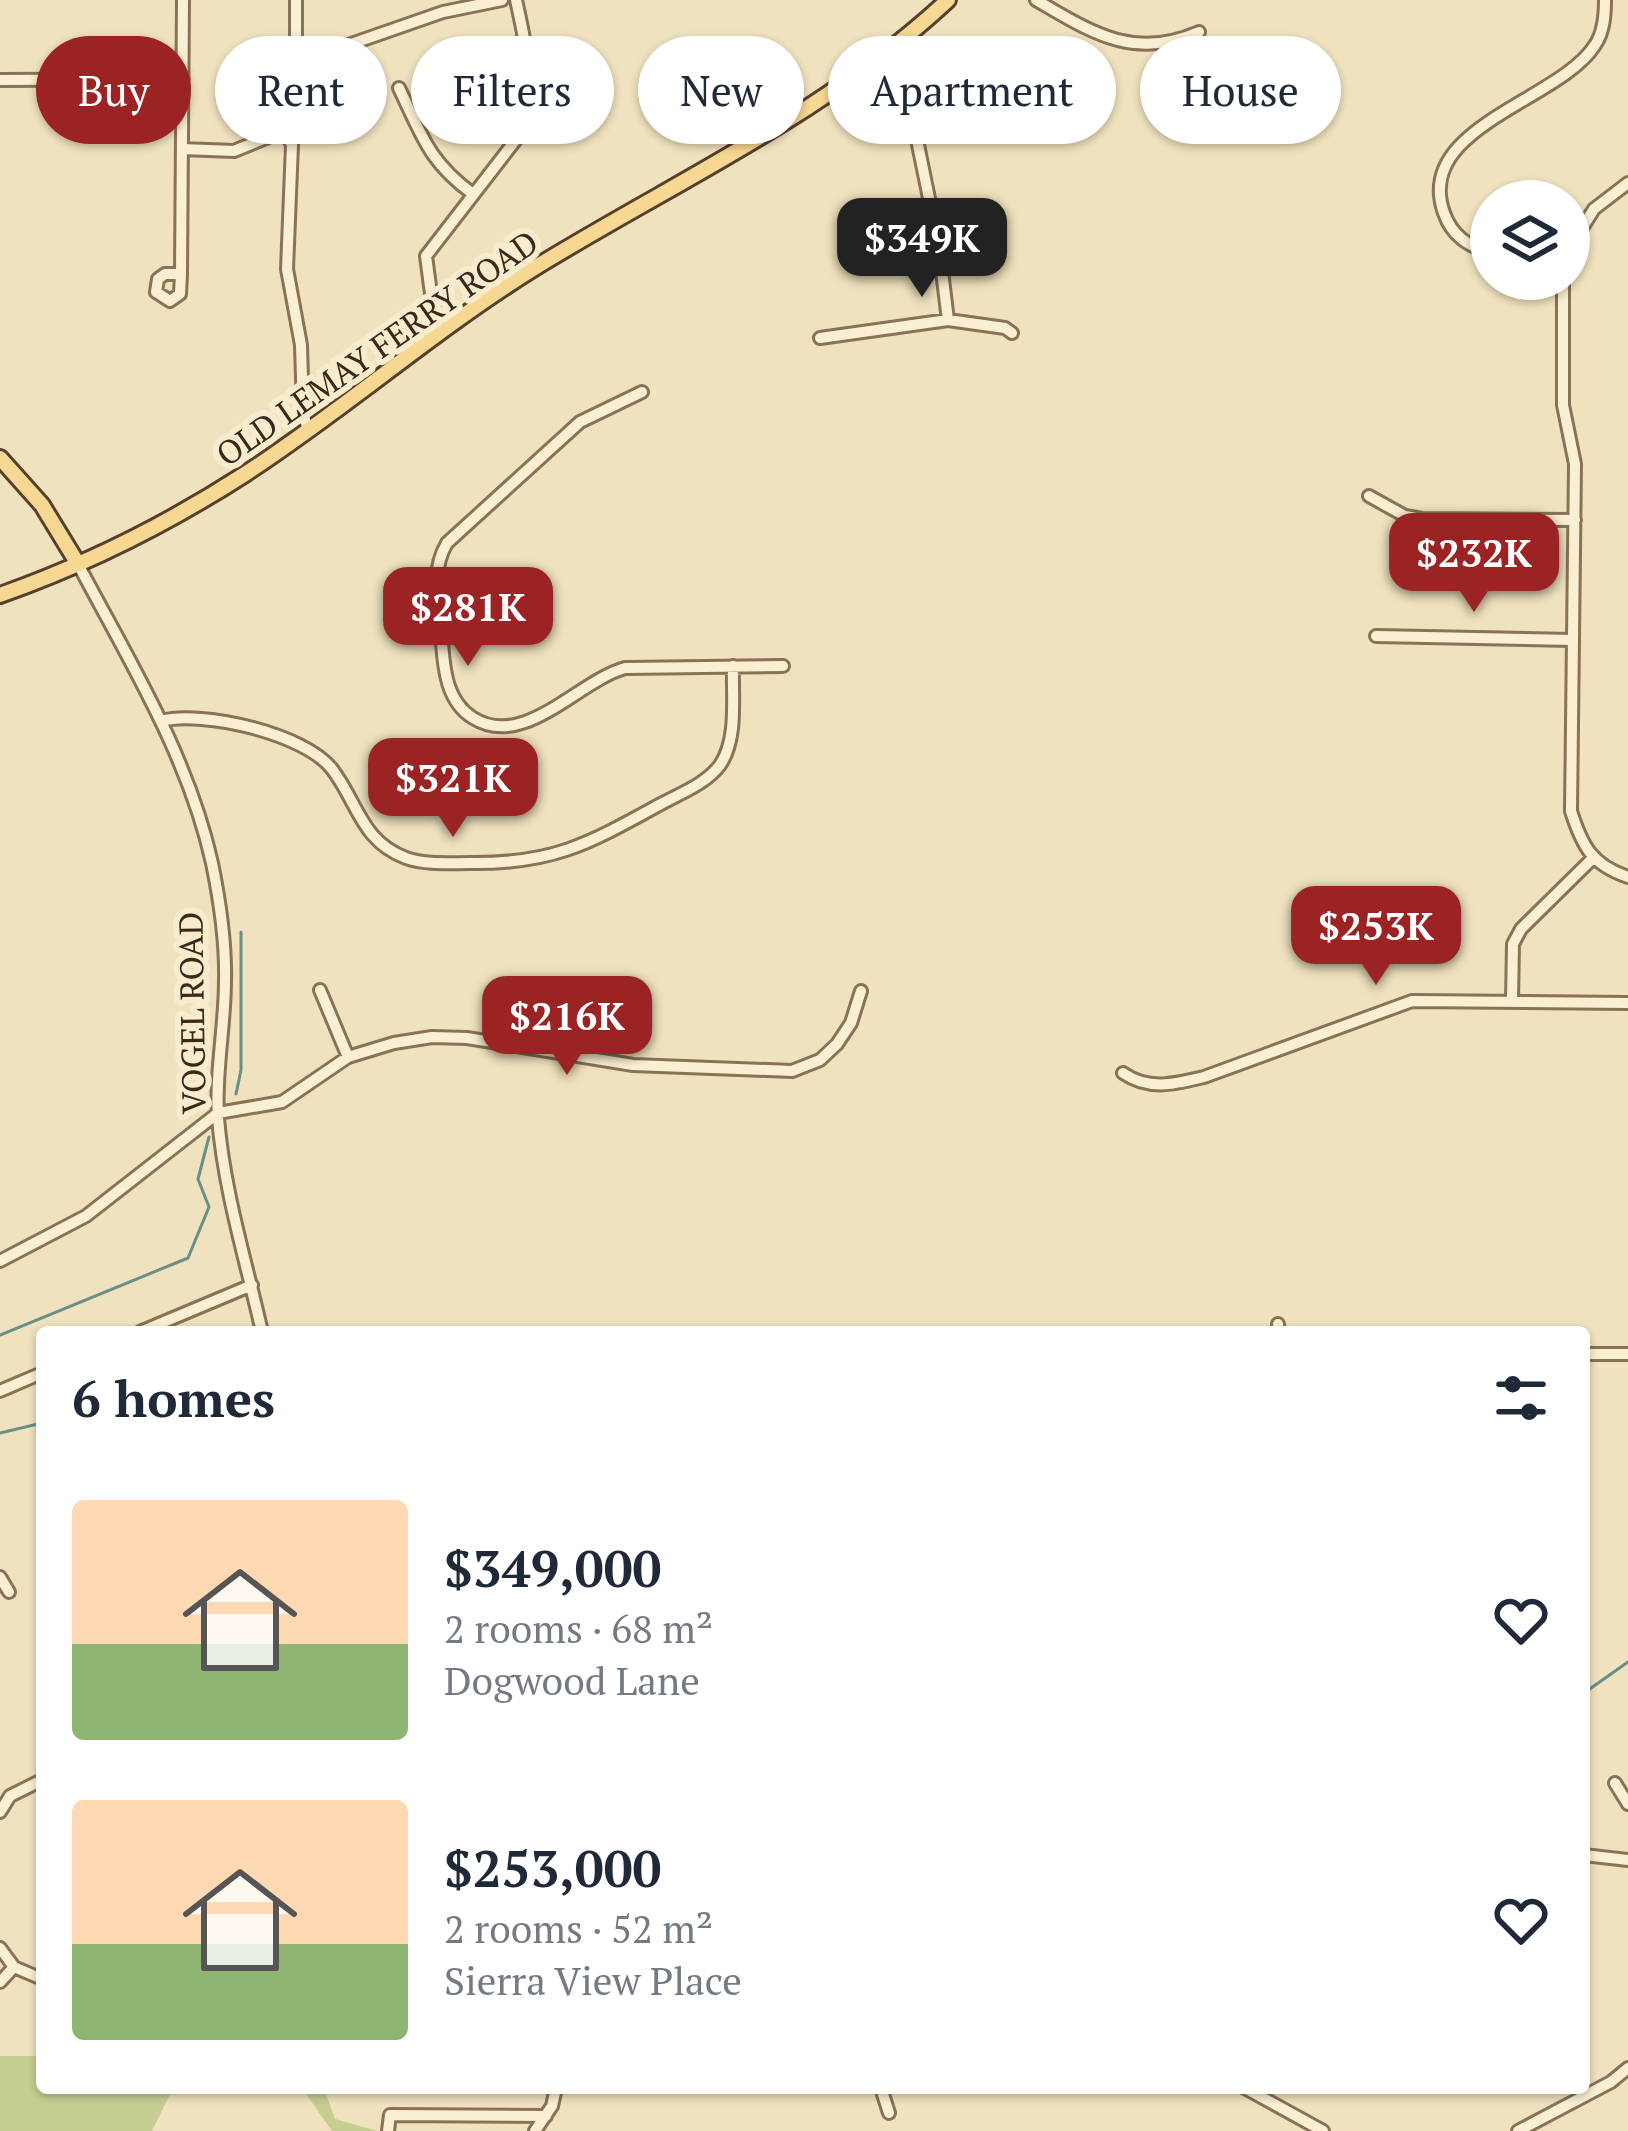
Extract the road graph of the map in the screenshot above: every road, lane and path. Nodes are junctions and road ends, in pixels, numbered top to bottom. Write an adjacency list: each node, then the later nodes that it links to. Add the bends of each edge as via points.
1 (184, 0): 9 (street)
2 (296, 0): 10 (street)
3 (502, 0): 11 (street)
4 (516, 0): 23 (street, via 528,115)
5 (948, 0): 12 (main road, OLD LEMAY FERRY ROAD)
6 (1036, 0): 8 (street, via 1130,44 1169,45)
7 (1605, 0): 25 (street, via 1597,44 1578,64 1466,139 1445,163 1441,206)
8 (1199, 32)
9 (184, 36)
10 (296, 36)
11 (374, 36)
12 (909, 36)
13 (0, 80): 14 (street)
14 (36, 80)
15 (399, 88): 23 (street, via 432,156)
16 (828, 94): 29 (main road, OLD LEMAY FERRY ROAD)
17 (182, 144): 21 (street)
18 (251, 144): 21 (street)
19 (292, 144): 33 (street, via 287,268)
20 (918, 144): 28 (street)
21 (182, 149): 26 (street)
22 (1628, 183): 24 (street)
23 (473, 194): 29 (street, via 426,256 432,301)
24 (1590, 215)
25 (1470, 244)
26 (181, 274)
27 (1563, 300): 36 (street)
28 (948, 320): 30 (street); 31 (street)
29 (446, 328): 33 (main road, OLD LEMAY FERRY ROAD)
30 (1012, 333)
31 (820, 338)
32 (642, 392): 41 (street, via 580,422 447,543 436,576 449,686 475,719 508,726 625,668)
33 (308, 430): 37 (main road, OLD LEMAY FERRY ROAD, via 223,488)
34 (0, 458): 37 (main road, VOGEL ROAD)
35 (1369, 496): 36 (street, via 1422,519)
36 (1575, 520): 40 (street)
37 (78, 564): 38 (main road, OLD LEMAY FERRY ROAD); 43 (street, VOGEL ROAD)
38 (0, 595)
39 (1376, 636): 40 (street)
40 (1572, 640): 44 (street, via 1571,811)
41 (733, 667): 42 (street); 43 (street, via 730,745 713,772 580,847 526,862 405,857 370,835 328,765 308,749 266,731)
42 (784, 667)
43 (161, 721): 52 (street, VOGEL ROAD, via 200,814 222,922)
44 (1592, 859): 45 (street); 48 (street, via 1521,929 1513,944)
45 (1628, 877)
46 (320, 990): 50 (street)
47 (861, 991): 50 (street, via 837,1044 792,1071 634,1065 449,1037)
48 (1512, 1001): 49 (street); 51 (street, via 1412,1001 1171,1085 1139,1084)
49 (1628, 1003)
50 (349, 1057): 52 (street, via 282,1102)
51 (1123, 1073)
52 (218, 1113): 53 (street, via 86,1216); 54 (street, VOGEL ROAD)
53 (0, 1261)
54 (251, 1285): 55 (street); 56 (street, VOGEL ROAD)
55 (154, 1326)
56 (261, 1326)
57 (1590, 1354): 58 (street)
58 (1628, 1354)
59 (36, 1376): 60 (street)
60 (0, 1391)
61 (0, 1576): 62 (street)
62 (9, 1592)
63 (36, 1783): 66 (street)
64 (1616, 1783): 67 (street)
65 (0, 1784): 66 (street)
66 (10, 1796): 68 (street)
67 (1628, 1804)
68 (0, 1812)
69 (1590, 1856): 70 (street)
70 (1628, 1860)
71 (0, 1948): 72 (street)
72 (14, 1967): 73 (street); 74 (street)
73 (36, 1976)
74 (0, 1982)
75 (1628, 2068): 84 (street)
76 (554, 2094): 80 (street)
77 (883, 2094): 79 (street)
78 (1256, 2094): 83 (street)
79 (889, 2114)
80 (546, 2116): 81 (street, via 390,2115); 82 (street)
81 (388, 2131)
82 (535, 2131)
83 (1323, 2131)
84 (1518, 2131)

